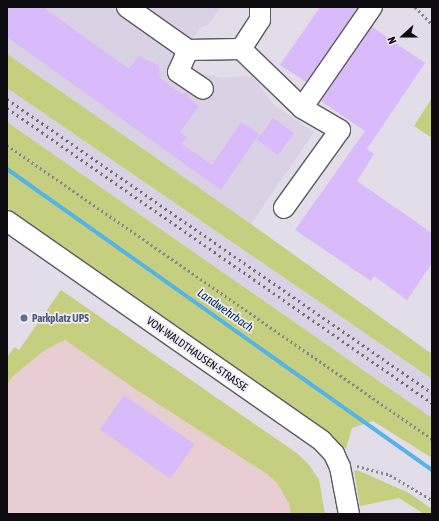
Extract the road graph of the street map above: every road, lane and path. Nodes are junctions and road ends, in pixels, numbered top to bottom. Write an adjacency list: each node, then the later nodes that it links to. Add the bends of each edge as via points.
1 (127, 7): 7 (street)
2 (260, 7): 6 (street, via 260,20)
3 (372, 7): 9 (street)
4 (415, 7): 5 (path)
5 (432, 24)
6 (241, 49): 7 (street); 9 (street)
7 (188, 50): 8 (street, via 178,72)
8 (203, 90)
9 (302, 108): 11 (street, via 340,130)
10 (7, 144): 13 (path)
11 (284, 208)
12 (7, 222): 14 (street, VON-WALDTHAUSEN-STRASSE, via 322,441 334,454)
13 (432, 439)
14 (340, 467): 15 (path, via 358,466 390,475); 16 (street, VON-WALDTHAUSEN-STRASSE)
15 (432, 500)
16 (349, 514)

